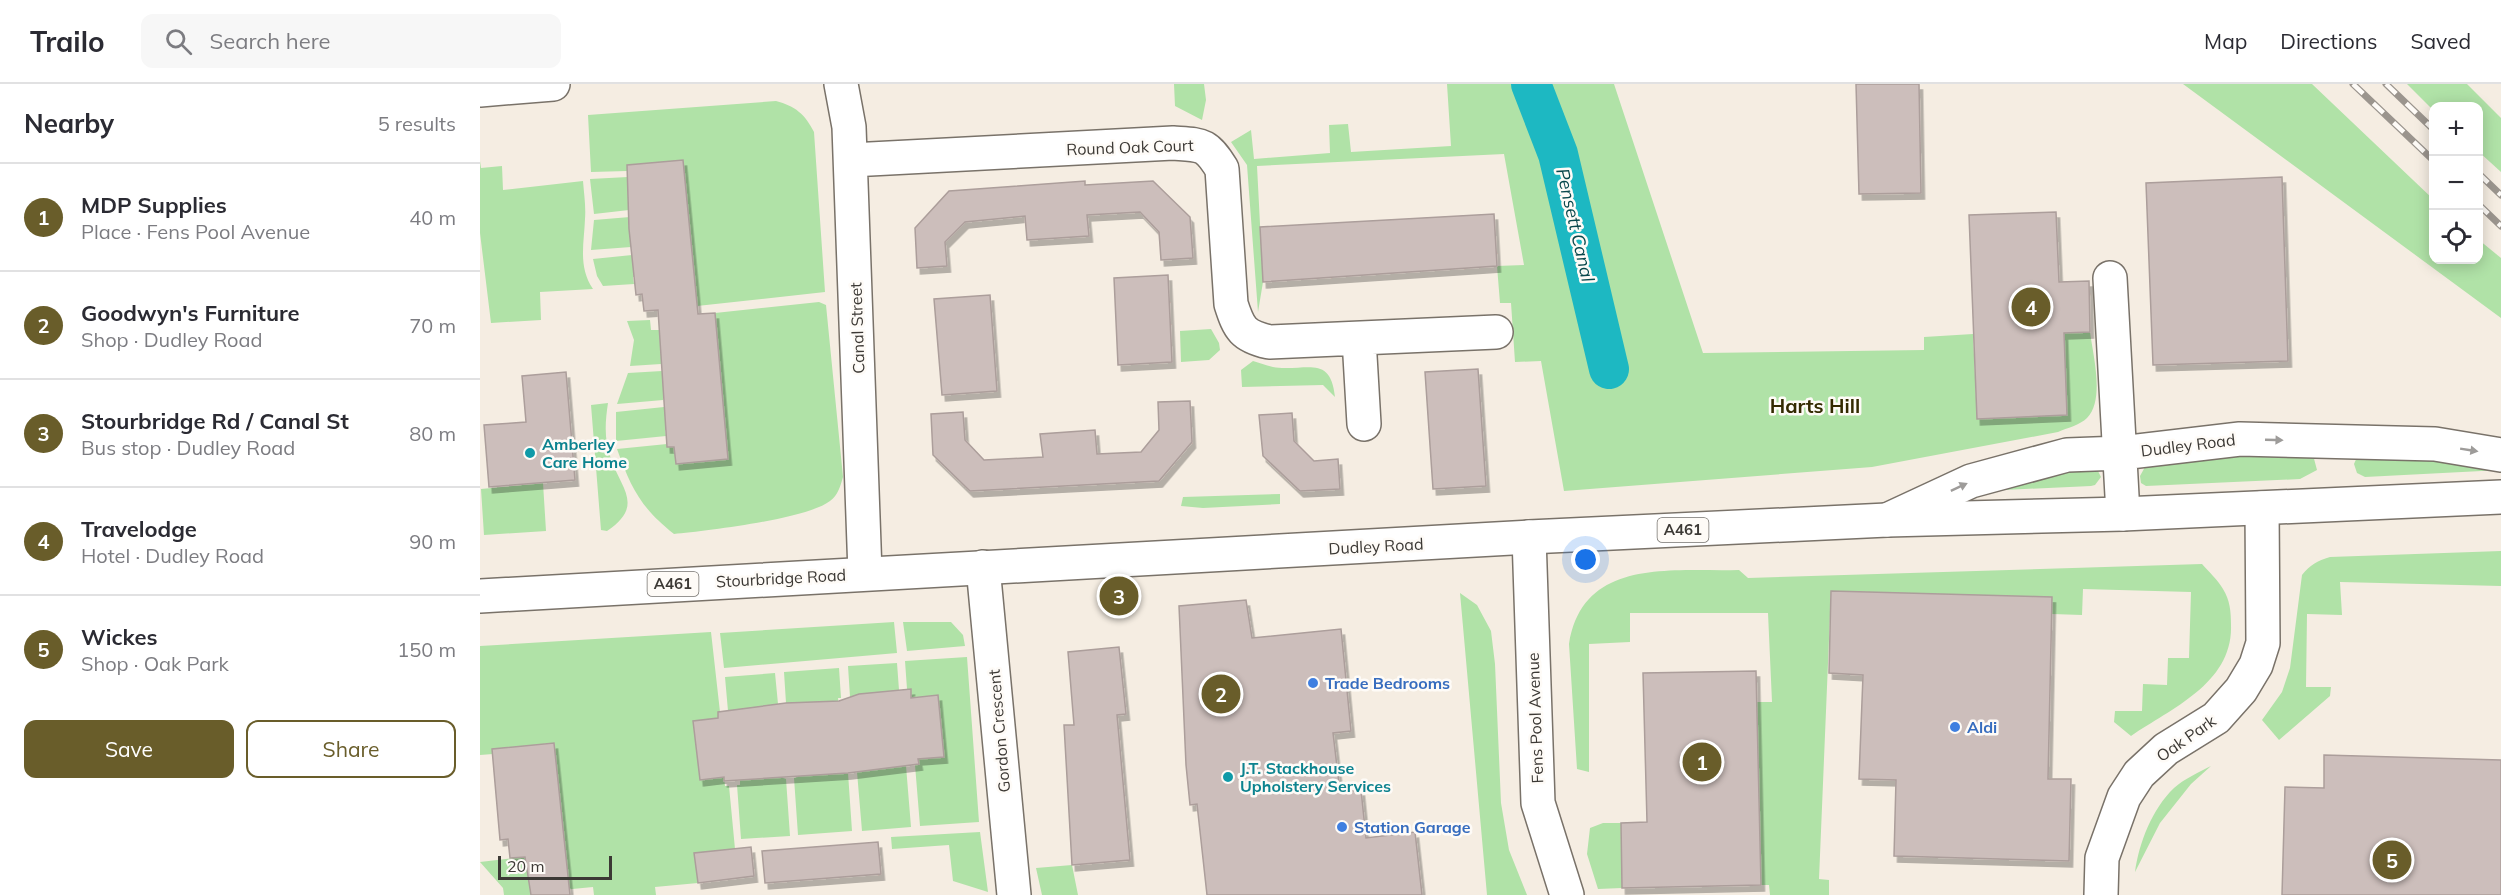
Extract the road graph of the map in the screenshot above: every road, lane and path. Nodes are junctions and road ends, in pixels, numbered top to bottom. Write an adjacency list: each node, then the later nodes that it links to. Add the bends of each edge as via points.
1 (553, 84): 3 (street)
2 (841, 84): 4 (street, Canal Street)
3 (480, 90)
4 (851, 160): 7 (street, Round Oak Court, via 1173,143 1202,145 1222,169 1231,304 1237,322 1250,337 1269,342); 17 (street, Canal Street)
5 (2110, 278): 9 (street)
6 (1496, 332): 7 (street, Round Oak Court)
7 (1359, 339): 8 (street)
8 (1364, 424)
9 (2121, 453): 10 (street, Dudley Road, one-way to 10, via 2240,439 2434,444); 13 (street); 14 (street, Dudley Road, one-way to 9, via 1971,481 2067,454)
10 (2501, 455)
11 (2501, 497): 12 (street, Dudley Road / A461)
12 (2262, 508): 13 (street, Dudley Road / A461); 21 (street, Oak Park, via 2263,643 2256,665 2241,690 2216,718 2166,749 2139,774 2124,797 2102,858)
13 (2123, 514): 14 (street, Dudley Road / A461)
14 (1887, 520): 15 (street, Dudley Road / A461)
15 (1530, 537): 16 (street, Dudley Road / A461); 20 (street, Fens Pool Avenue, via 1538,803)
16 (983, 567): 17 (street, Dudley Road / A461); 19 (street, Gordon Crescent)
17 (866, 573): 18 (street, Stourbridge Road / A461)
18 (480, 596)
19 (1014, 895)
20 (1567, 895)
21 (2101, 895)

